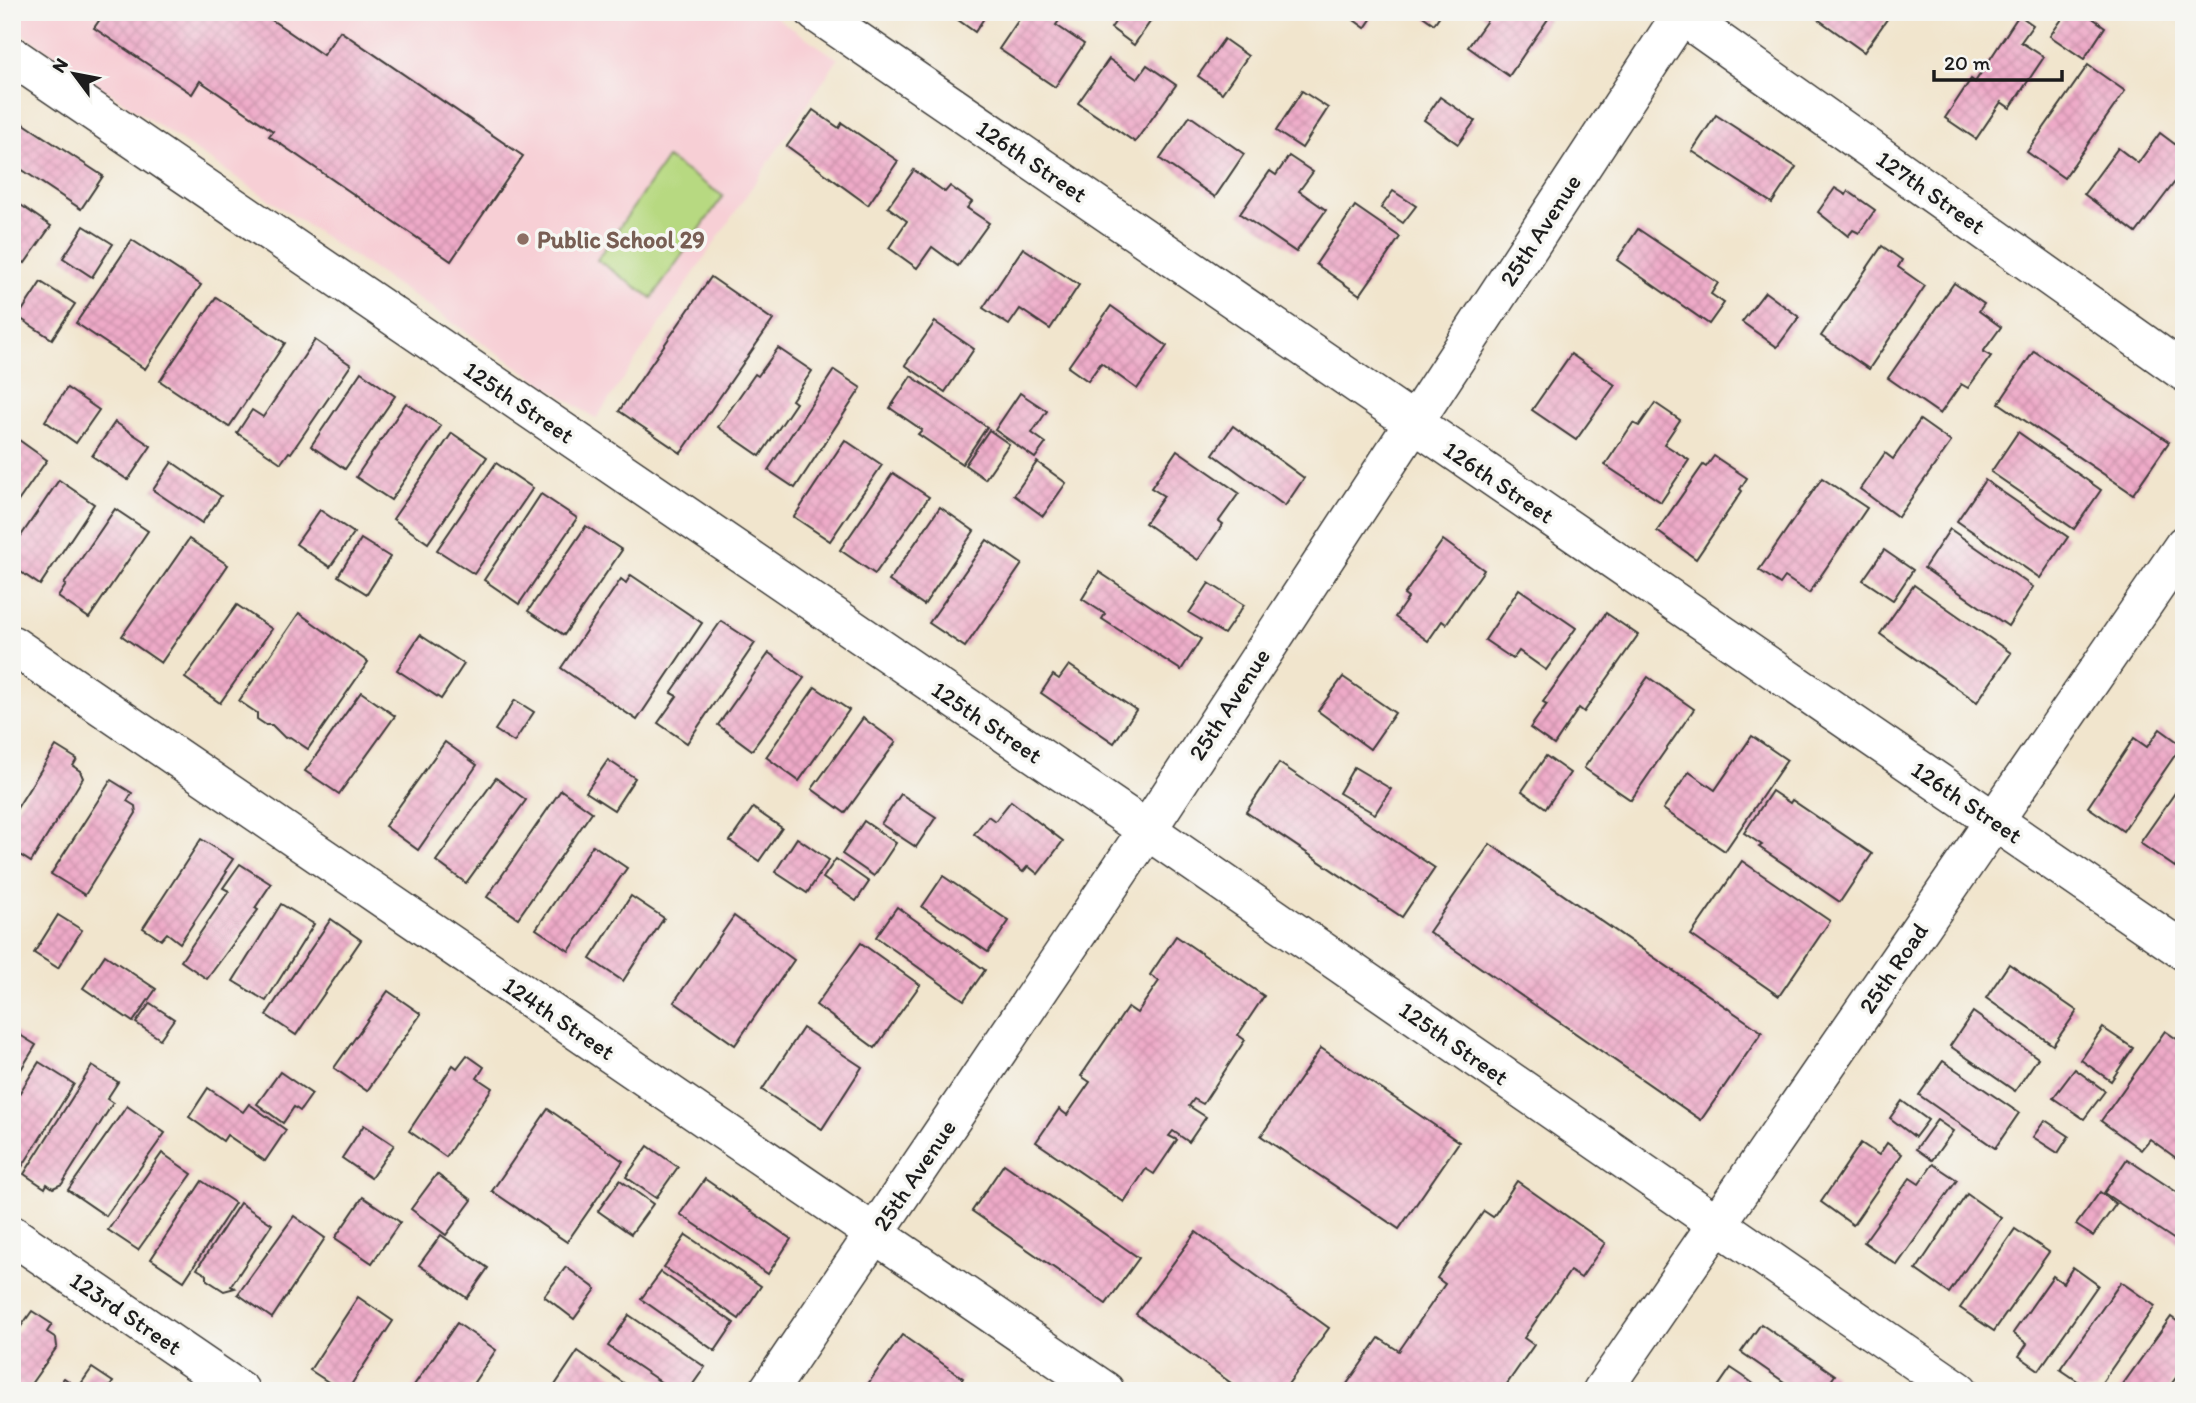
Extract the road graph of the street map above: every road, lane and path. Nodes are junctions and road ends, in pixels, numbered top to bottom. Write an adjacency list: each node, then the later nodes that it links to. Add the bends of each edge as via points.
1 (815, 12): 5 (street, 126th Street)
2 (1680, 13): 4 (street, 127th Street); 5 (street, 25th Avenue)
3 (12, 57): 9 (street, 125th Street)
4 (2184, 372)
5 (1414, 423): 8 (street, 126th Street); 9 (street, 25th Avenue)
6 (2184, 545): 8 (street, 25th Road)
7 (12, 645): 12 (street, 124th Street)
8 (1994, 821): 10 (street, 126th Street); 11 (street, 25th Road)
9 (1147, 830): 11 (street, 125th Street); 12 (street, 25th Avenue)
10 (2184, 951)
11 (1716, 1225): 17 (street, 25th Road); 18 (street, 125th Street)
12 (875, 1233): 15 (street, 25th Avenue); 16 (street, 124th Street)
13 (12, 1235): 14 (street, 123rd Street)
14 (240, 1391)
15 (768, 1391)
16 (1105, 1391)
17 (1602, 1391)
18 (1959, 1391)

